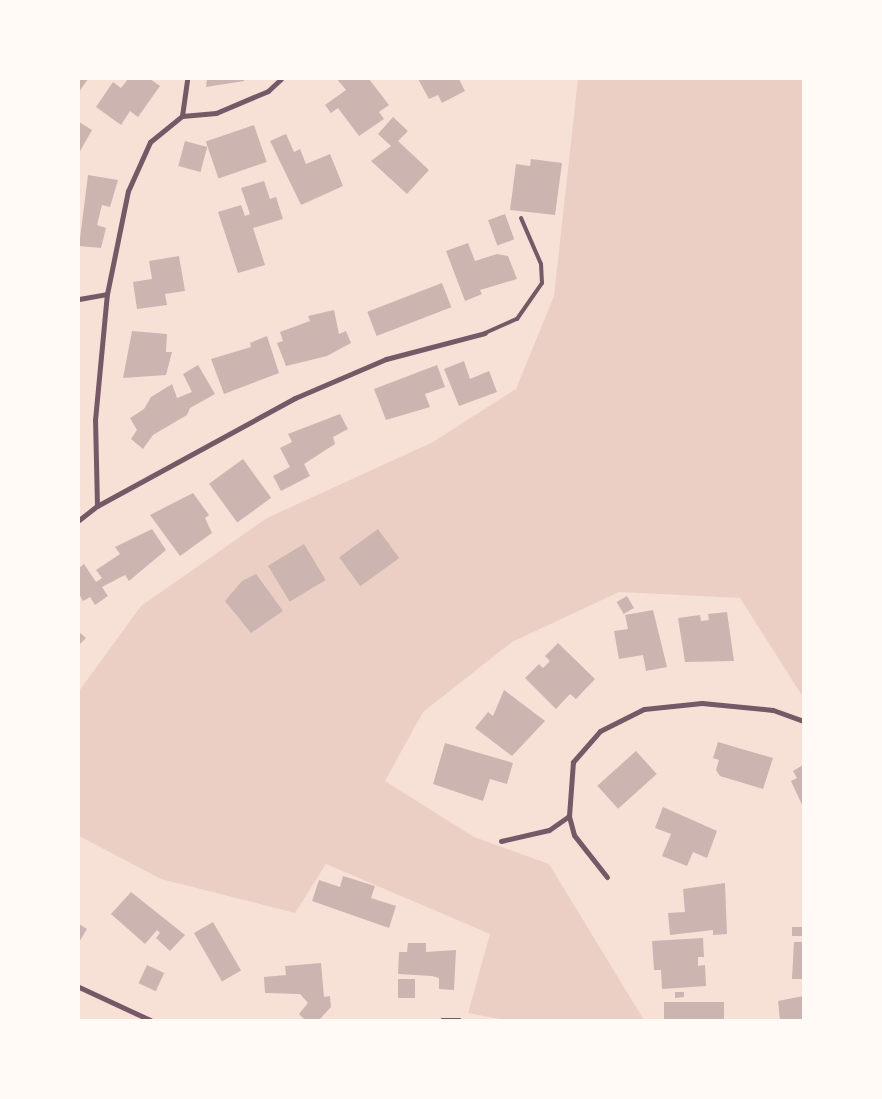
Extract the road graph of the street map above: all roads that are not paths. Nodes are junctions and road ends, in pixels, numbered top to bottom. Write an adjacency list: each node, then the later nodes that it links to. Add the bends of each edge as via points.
1 (187, 79): 3 (street)
2 (281, 79): 3 (street, via 268,91 216,113)
3 (182, 116): 5 (street, via 150,142 128,191)
4 (521, 218): 7 (lane, via 541,264 542,283 517,319)
5 (107, 294): 6 (street); 8 (street, via 95,420)
6 (79, 299)
7 (485, 333): 8 (street, via 386,359 296,398)
8 (97, 506): 9 (street)
9 (79, 520)
10 (803, 721): 11 (street, via 774,710 702,703 644,709 600,731 573,762)
11 (569, 816): 12 (street, via 549,830); 13 (street, via 574,835)
12 (500, 842)
13 (607, 877)
14 (79, 987): 15 (street)
15 (150, 1020)
16 (442, 1020): 17 (street)
17 (460, 1020)

